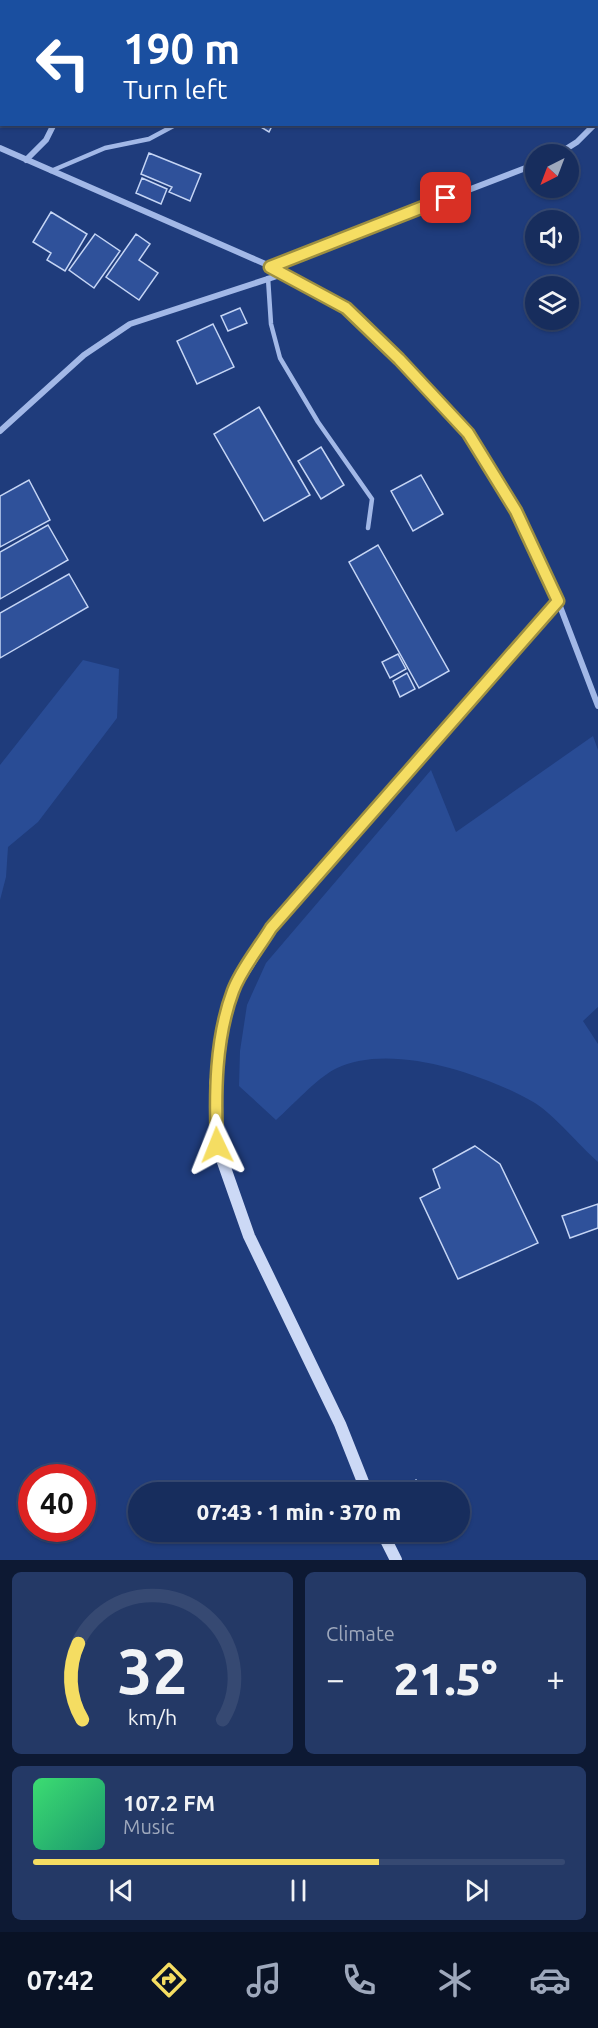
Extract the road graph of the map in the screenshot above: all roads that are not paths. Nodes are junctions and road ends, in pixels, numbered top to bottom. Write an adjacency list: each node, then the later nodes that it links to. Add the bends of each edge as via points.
1 (53, 126): 6 (street)
2 (173, 126): 8 (lane, via 149,139 105,148)
3 (594, 126): 4 (street)
4 (574, 144)
5 (0, 148): 6 (street)
6 (27, 160): 8 (street)
7 (525, 168): 9 (street)
8 (51, 171): 9 (street)
9 (270, 267): 10 (street)
10 (283, 274): 11 (street); 14 (street, via 346,308 468,433 516,511)
11 (268, 278): 12 (street, via 130,324 84,355); 13 (lane, via 271,324 280,358 318,422 372,499)
12 (0, 431)
13 (368, 528)
14 (558, 601): 15 (street); 16 (street, via 271,928 233,989 223,1029 215,1086 217,1145 249,1236 340,1424)
15 (598, 703)
16 (363, 1482)
17 (387, 1542): 18 (street)
18 (396, 1560)

